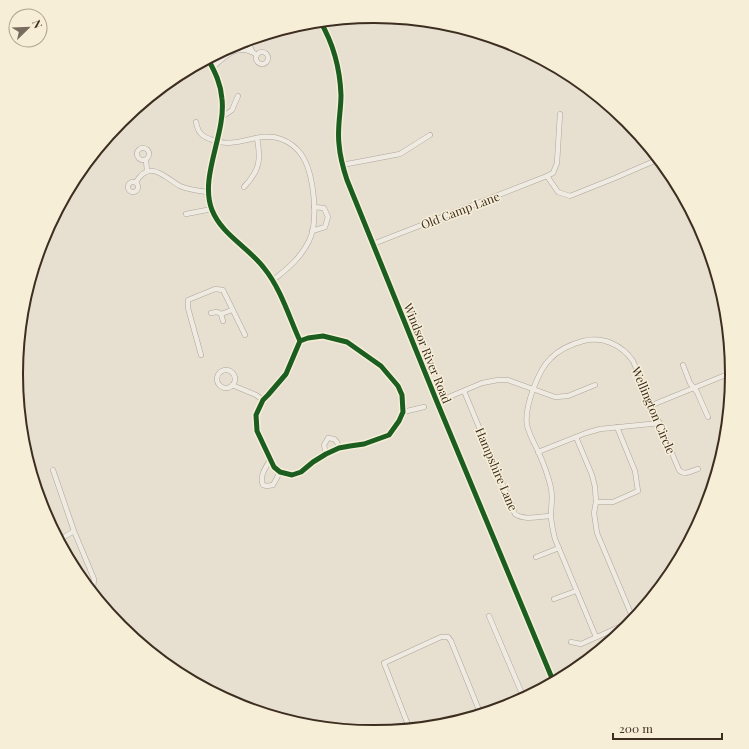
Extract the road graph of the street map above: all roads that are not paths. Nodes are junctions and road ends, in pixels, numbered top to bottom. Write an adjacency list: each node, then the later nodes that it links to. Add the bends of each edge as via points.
1 (323, 27): 18 (main road, Windsor River Road, via 338,69 341,95 338,120)
2 (250, 46): 4 (street)
3 (240, 50): 4 (street)
4 (252, 52): 5 (street)
5 (257, 55)
6 (222, 58): 8 (street)
7 (211, 64): 8 (street)
8 (213, 68): 11 (street, via 222,99)
9 (238, 96): 11 (street, via 232,110)
10 (560, 114): 20 (street, via 557,162 553,173)
11 (222, 117): 15 (street)
12 (196, 122): 15 (street, via 200,134)
13 (430, 135): 18 (street, via 400,154)
14 (257, 138): 15 (street, via 231,144); 22 (street, via 260,160 253,177); 24 (street, via 271,136 281,139 301,153 309,172)
15 (217, 142): 23 (street)
16 (146, 160): 19 (street)
17 (653, 161): 20 (street, via 570,196 558,192)
18 (342, 165): 28 (main road, Windsor River Road)
19 (147, 171): 21 (street, via 140,175); 23 (street, via 163,174 192,190)
20 (547, 176): 28 (street, Old Camp Lane)
21 (136, 182)
22 (244, 187)
23 (208, 192): 25 (street)
24 (314, 207): 27 (street); 27 (street, via 324,208 328,217 325,227)
25 (212, 209): 26 (street); 29 (street, via 226,231 265,268)
26 (186, 214)
27 (312, 231): 29 (street, via 300,257)
28 (372, 244): 45 (main road, Windsor River Road)
29 (272, 281): 35 (street)
30 (232, 310): 32 (street); 34 (street); 36 (street, via 223,290 215,289 188,300)
31 (212, 313): 32 (street)
32 (221, 314): 33 (street)
33 (223, 321)
34 (245, 335)
35 (300, 342): 44 (street, via 286,374); 48 (street, via 322,336 347,342 381,366 398,386)
36 (202, 355)
37 (683, 365): 41 (street)
38 (726, 375): 41 (street)
39 (232, 385): 44 (street)
40 (595, 385): 42 (street, via 568,396 555,397)
41 (694, 388): 46 (street); 49 (street)
42 (534, 390): 43 (street, via 508,380 498,380 482,383); 46 (street, Wellington Circle, via 541,372 551,358 564,348 597,339 612,343 628,353 638,369); 54 (street, Wellington Circle, via 527,409 527,424)
43 (464, 391): 45 (street); 61 (street, Hampshire Lane, via 515,514 524,518)
44 (262, 400): 56 (street, via 256,415 257,431)
45 (437, 402): 74 (main road, Windsor River Road)
46 (652, 405): 50 (street, Wellington Circle)
47 (424, 407): 48 (street)
48 (404, 412): 53 (street, via 390,435 364,444)
49 (708, 417)
50 (660, 423): 51 (street); 57 (street, Wellington Circle, via 679,470 685,473)
51 (617, 426): 52 (street); 60 (street, via 635,471 638,491 614,502)
52 (576, 437): 54 (street); 60 (street, via 594,481)
53 (339, 448): 55 (street); 55 (street, via 334,439 328,438 324,445)
54 (538, 452): 61 (street, Wellington Circle, via 552,489)
55 (326, 454): 59 (street, via 301,472 292,475)
56 (270, 460): 59 (street); 59 (street, via 262,475 263,485 273,485)
57 (698, 468)
58 (53, 470): 62 (street)
59 (280, 472)
60 (596, 502): 69 (street, via 594,513 597,533)
61 (551, 516): 64 (street, Wellington Circle)
62 (74, 531): 63 (street); 66 (street, via 94,579)
63 (63, 538)
64 (559, 548): 65 (street); 67 (street, Wellington Circle)
65 (536, 556)
66 (93, 585)
67 (576, 591): 68 (street); 72 (street, Wellington Circle)
68 (554, 599)
69 (631, 614)
70 (490, 616): 75 (street)
71 (618, 628): 72 (street)
72 (596, 637): 73 (street, via 581,644)
73 (572, 642)
74 (552, 678)
75 (522, 693)
76 (478, 710): 77 (street, via 451,641 448,637 441,637 384,663)
77 (408, 724)

